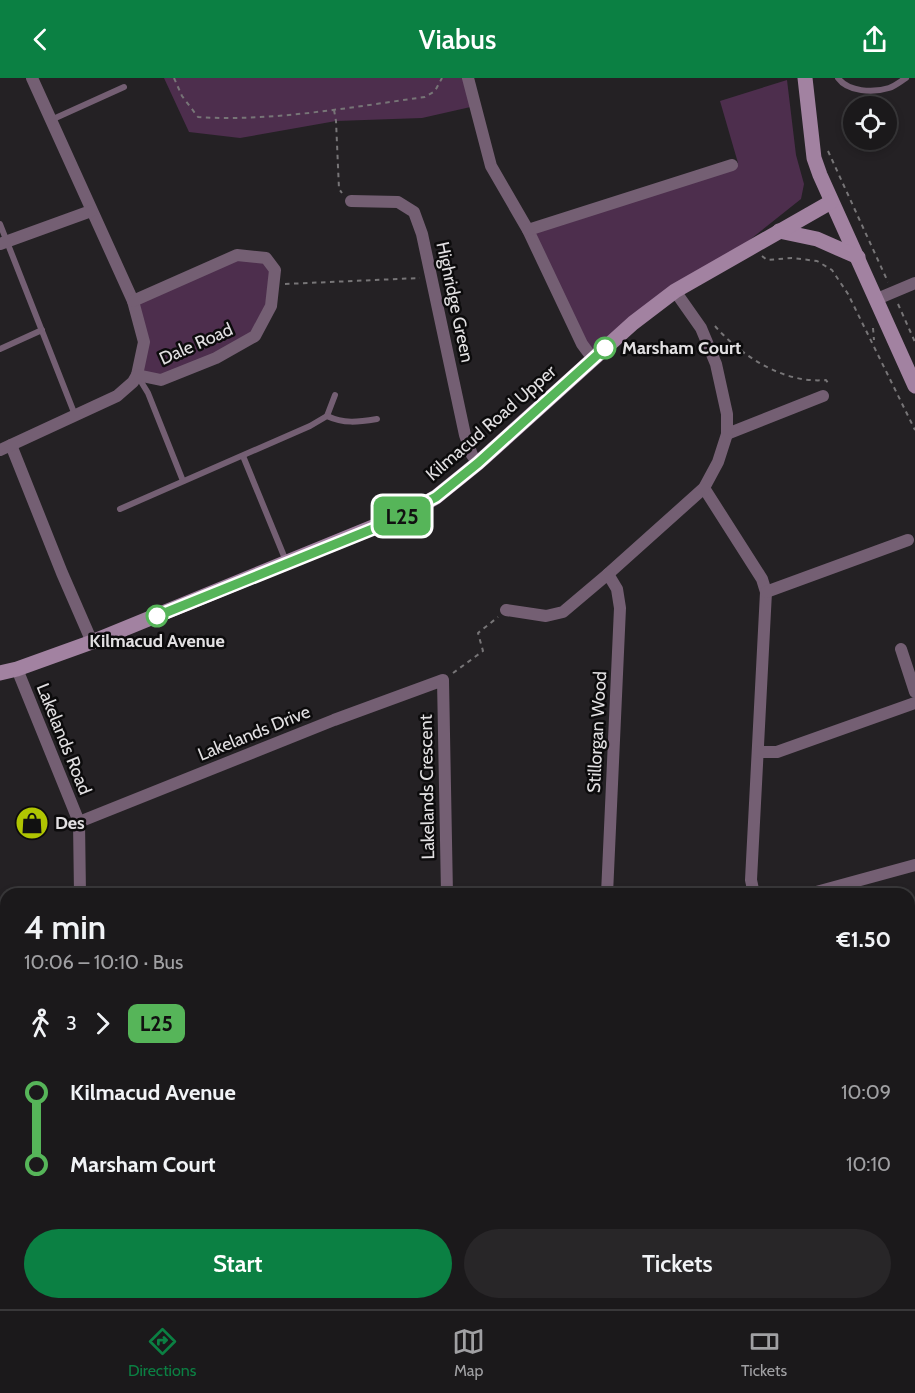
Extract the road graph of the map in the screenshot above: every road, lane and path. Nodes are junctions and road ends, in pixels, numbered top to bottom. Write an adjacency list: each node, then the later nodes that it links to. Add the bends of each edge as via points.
1 (32, 78): 10 (street, Dale Road)
2 (174, 78): 9 (path, via 198,117 229,119)
3 (442, 78): 9 (path, via 435,91 425,98)
4 (468, 78): 17 (street, via 491,166)
5 (805, 78): 14 (street, via 814,158)
6 (838, 78): 7 (lane, via 851,89 867,90 888,88)
7 (906, 78)
8 (124, 87): 10 (lane)
9 (334, 109): 13 (path, via 339,189)
10 (51, 120): 15 (street, Dale Road)
11 (827, 148): 26 (path)
12 (732, 165): 17 (street)
13 (351, 201): 22 (street, Highridge Green, via 398,202 414,212)
14 (831, 202): 18 (street, Kilmacud Road Upper); 21 (street)
15 (91, 212): 19 (street); 28 (street, Dale Road)
16 (0, 224): 19 (lane)
17 (528, 230): 33 (street, via 582,344)
18 (779, 231): 20 (street, Kilmacud Road Upper); 21 (street, via 817,239)
19 (3, 243): 30 (lane)
20 (750, 247): 25 (street, Kilmacud Road Upper); 42 (path, via 767,260 818,261 832,270 854,304)
21 (858, 257): 27 (street)
22 (432, 278): 24 (path); 46 (street, Highridge Green, via 465,435)
23 (915, 283): 26 (street)
24 (275, 284): 28 (street, via 275,270 266,258 237,255); 35 (street, Dale Road, via 271,306 255,336 216,358 161,380)
25 (675, 291): 33 (street, Kilmacud Road Upper); 43 (street, via 701,328 716,364 728,414)
26 (892, 293): 27 (street); 31 (path)
27 (878, 299): 34 (street)
28 (133, 301): 35 (street, Dale Road, via 144,342)
29 (714, 325): 37 (path, via 735,347 767,367 798,379 826,380)
30 (42, 330): 32 (lane); 39 (lane)
31 (915, 342)
32 (0, 349)
33 (593, 358): 46 (street, Kilmacud Road Upper)
34 (911, 368): 36 (street)
35 (137, 375): 39 (street, via 117,396); 47 (lane)
36 (915, 386)
37 (827, 392): 43 (street)
38 (335, 394): 40 (lane)
39 (75, 415): 44 (street)
40 (327, 416): 41 (lane, via 340,422); 45 (lane)
41 (377, 419)
42 (915, 430)
43 (727, 434): 48 (street)
44 (5, 448): 55 (street)
45 (243, 456): 47 (lane); 51 (lane)
46 (478, 463): 51 (street, Kilmacud Road Upper, via 412,511)
47 (183, 482): 49 (lane)
48 (704, 488): 52 (street); 53 (street, via 762,579)
49 (120, 509)
50 (908, 540): 53 (street)
51 (287, 563): 55 (street, Kilmacud Road Upper)
52 (608, 574): 54 (street, via 563,612 546,616); 67 (street, Stillorgan Wood, via 617,590 620,608)
53 (766, 592): 62 (street)
54 (506, 610): 59 (path, via 478,633 483,651)
55 (92, 642): 57 (street, Kilmacud Road Upper)
56 (901, 649): 60 (street)
57 (17, 669): 58 (street, Kilmacud Road Upper); 63 (street, Lakelands Road)
58 (0, 673)
59 (443, 680): 63 (street, Lakelands Drive); 66 (street, Lakelands Crescent)
60 (915, 692)
61 (915, 703): 62 (street, via 777,752)
62 (759, 752): 68 (street)
63 (79, 822): 65 (street, Lakelands Road)
64 (915, 865): 69 (street)
65 (80, 888)
66 (447, 888)
67 (607, 888)
68 (753, 888)
69 (831, 888)

